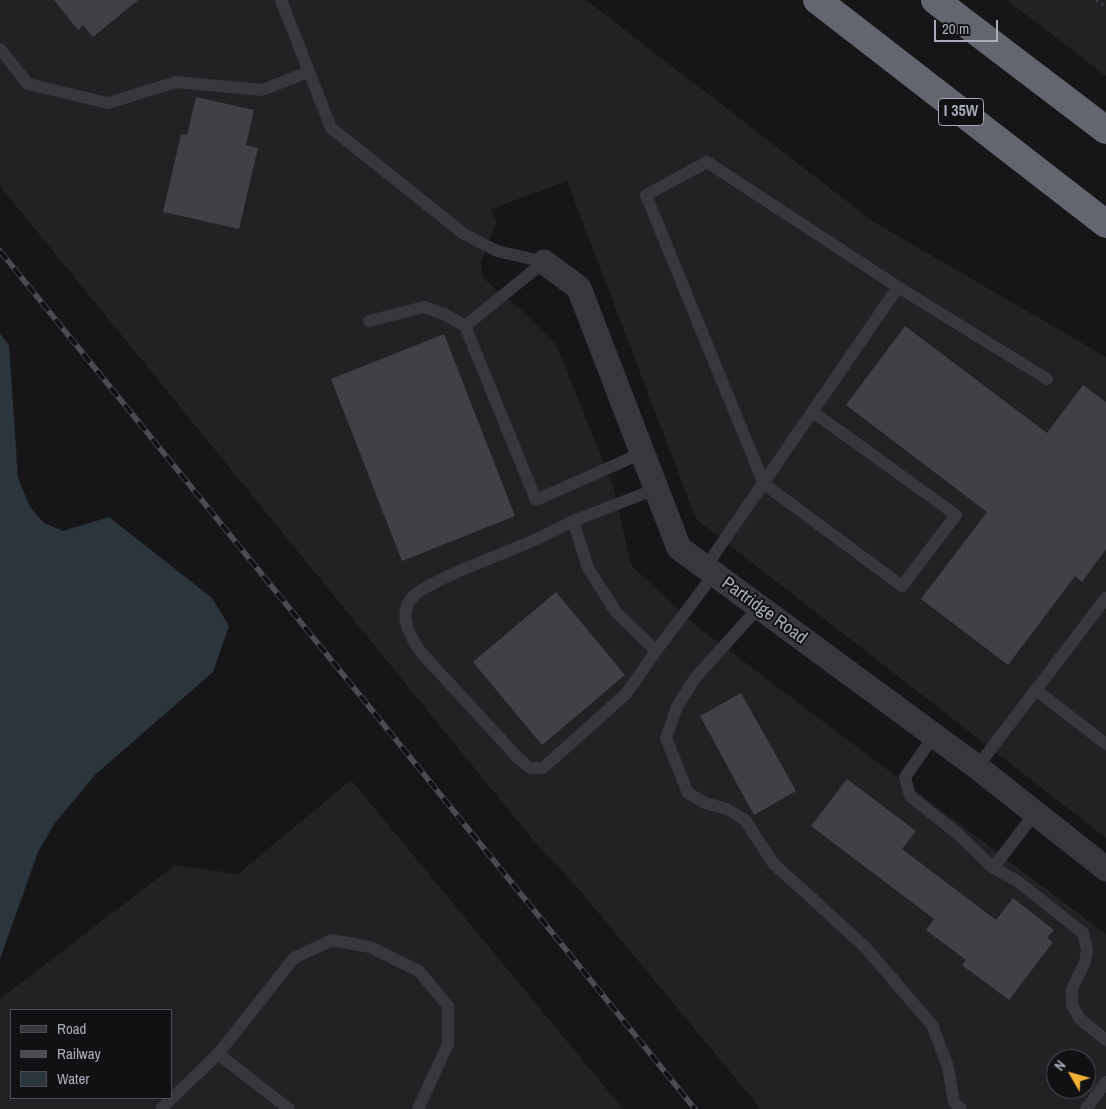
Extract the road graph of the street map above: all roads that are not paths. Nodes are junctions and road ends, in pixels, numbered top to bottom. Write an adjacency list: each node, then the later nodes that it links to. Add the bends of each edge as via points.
1 (281, 0): 5 (lane)
2 (817, 0): 7 (highway, I 35W)
3 (935, 0): 6 (highway)
4 (0, 49): 5 (lane, via 28,84 108,103 176,82 262,90)
5 (308, 72): 8 (lane, via 331,128 464,234 497,251)
6 (1106, 130)
7 (1106, 224)
8 (544, 262): 11 (lane); 14 (street, Partridge Road, via 579,288)
9 (898, 287): 12 (lane); 13 (lane); 15 (lane, via 707,162 646,195)
10 (369, 321): 11 (lane, via 424,307)
11 (465, 326): 14 (lane, via 536,500)
12 (1047, 379)
13 (813, 412): 15 (lane); 15 (lane, via 956,516 902,586)
14 (642, 453): 16 (street, Partridge Road)
15 (764, 484): 18 (lane)
16 (656, 489): 17 (lane); 18 (street, Partridge Road, via 679,548)
17 (572, 521): 21 (lane, via 588,568 616,612); 21 (lane, via 429,586 410,599 405,612 407,631 432,664 530,768 542,768 626,694)
18 (710, 571): 20 (street, Partridge Road); 21 (lane)
19 (1106, 598): 22 (lane)
20 (759, 607): 23 (street, Partridge Road); 37 (lane, via 695,678 677,707 666,738 688,793 745,820 772,863 865,947 932,1025 948,1067 954,1102)
21 (656, 651)
22 (1036, 690): 24 (lane); 25 (lane)
23 (934, 736): 25 (street, Partridge Road); 27 (lane, via 905,777 910,796 958,834)
24 (1106, 744)
25 (977, 767): 26 (street, Partridge Road)
26 (1035, 813): 27 (lane); 28 (street, Partridge Road)
27 (992, 868): 29 (lane, via 1016,880 1083,933 1087,950 1072,989 1072,1005 1080,1019)
28 (1106, 869)
29 (1106, 1040)
30 (218, 1054): 32 (lane); 35 (lane); 36 (lane, via 294,958 332,940 370,947 419,971 448,1006 448,1044)
31 (1106, 1082): 38 (lane)
32 (172, 1098)
33 (171, 1099): 34 (lane)
34 (161, 1109)
35 (289, 1109)
36 (418, 1109)
37 (961, 1109)
38 (1086, 1109)

